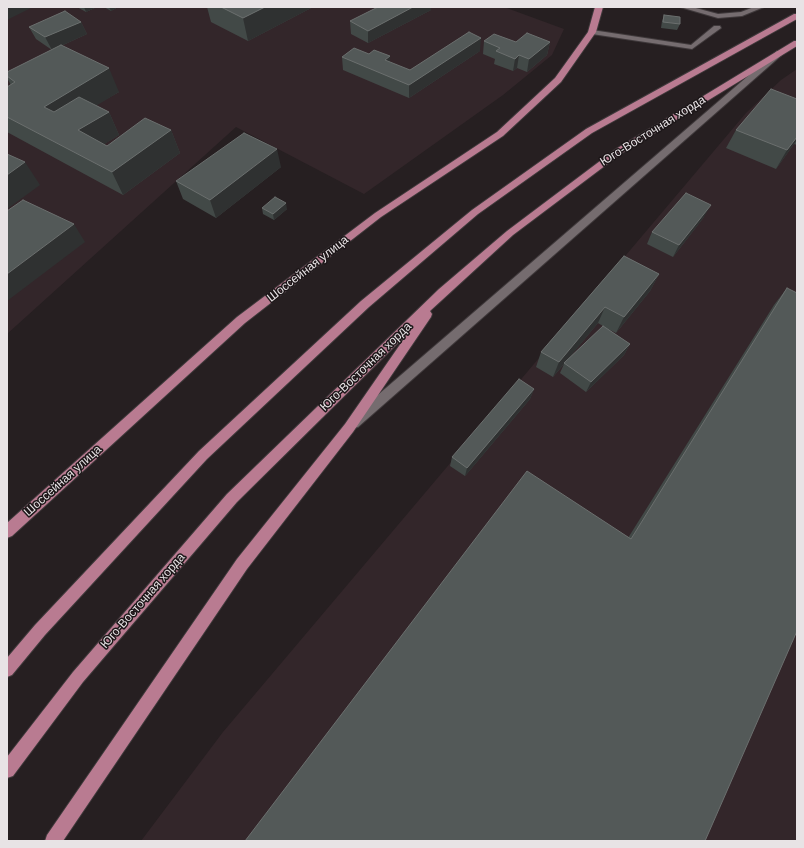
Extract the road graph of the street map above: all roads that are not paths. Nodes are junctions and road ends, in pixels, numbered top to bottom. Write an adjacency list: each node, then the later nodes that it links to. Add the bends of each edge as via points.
1 (599, 7): 6 (main road, Шоссейная улица)
2 (684, 7): 3 (lane, via 718,16 728,16)
3 (760, 7)
4 (797, 16): 12 (main road, via 589,131 475,212 365,304 204,455 40,630)
5 (717, 28): 6 (lane, via 692,47)
6 (592, 32): 11 (main road, Шоссейная улица, via 558,80 500,134 378,215 241,320)
7 (797, 43): 8 (main road, Юго-Восточная хорда)
8 (782, 51): 9 (main road, Юго-Восточная хорда, via 619,150 510,233); 10 (lane)
9 (443, 292): 10 (main road); 13 (main road, Юго-Восточная хорда, via 232,498 78,677)
10 (349, 428): 14 (main road, via 242,564)
11 (7, 532)
12 (7, 670)
13 (7, 770)
14 (53, 841)

